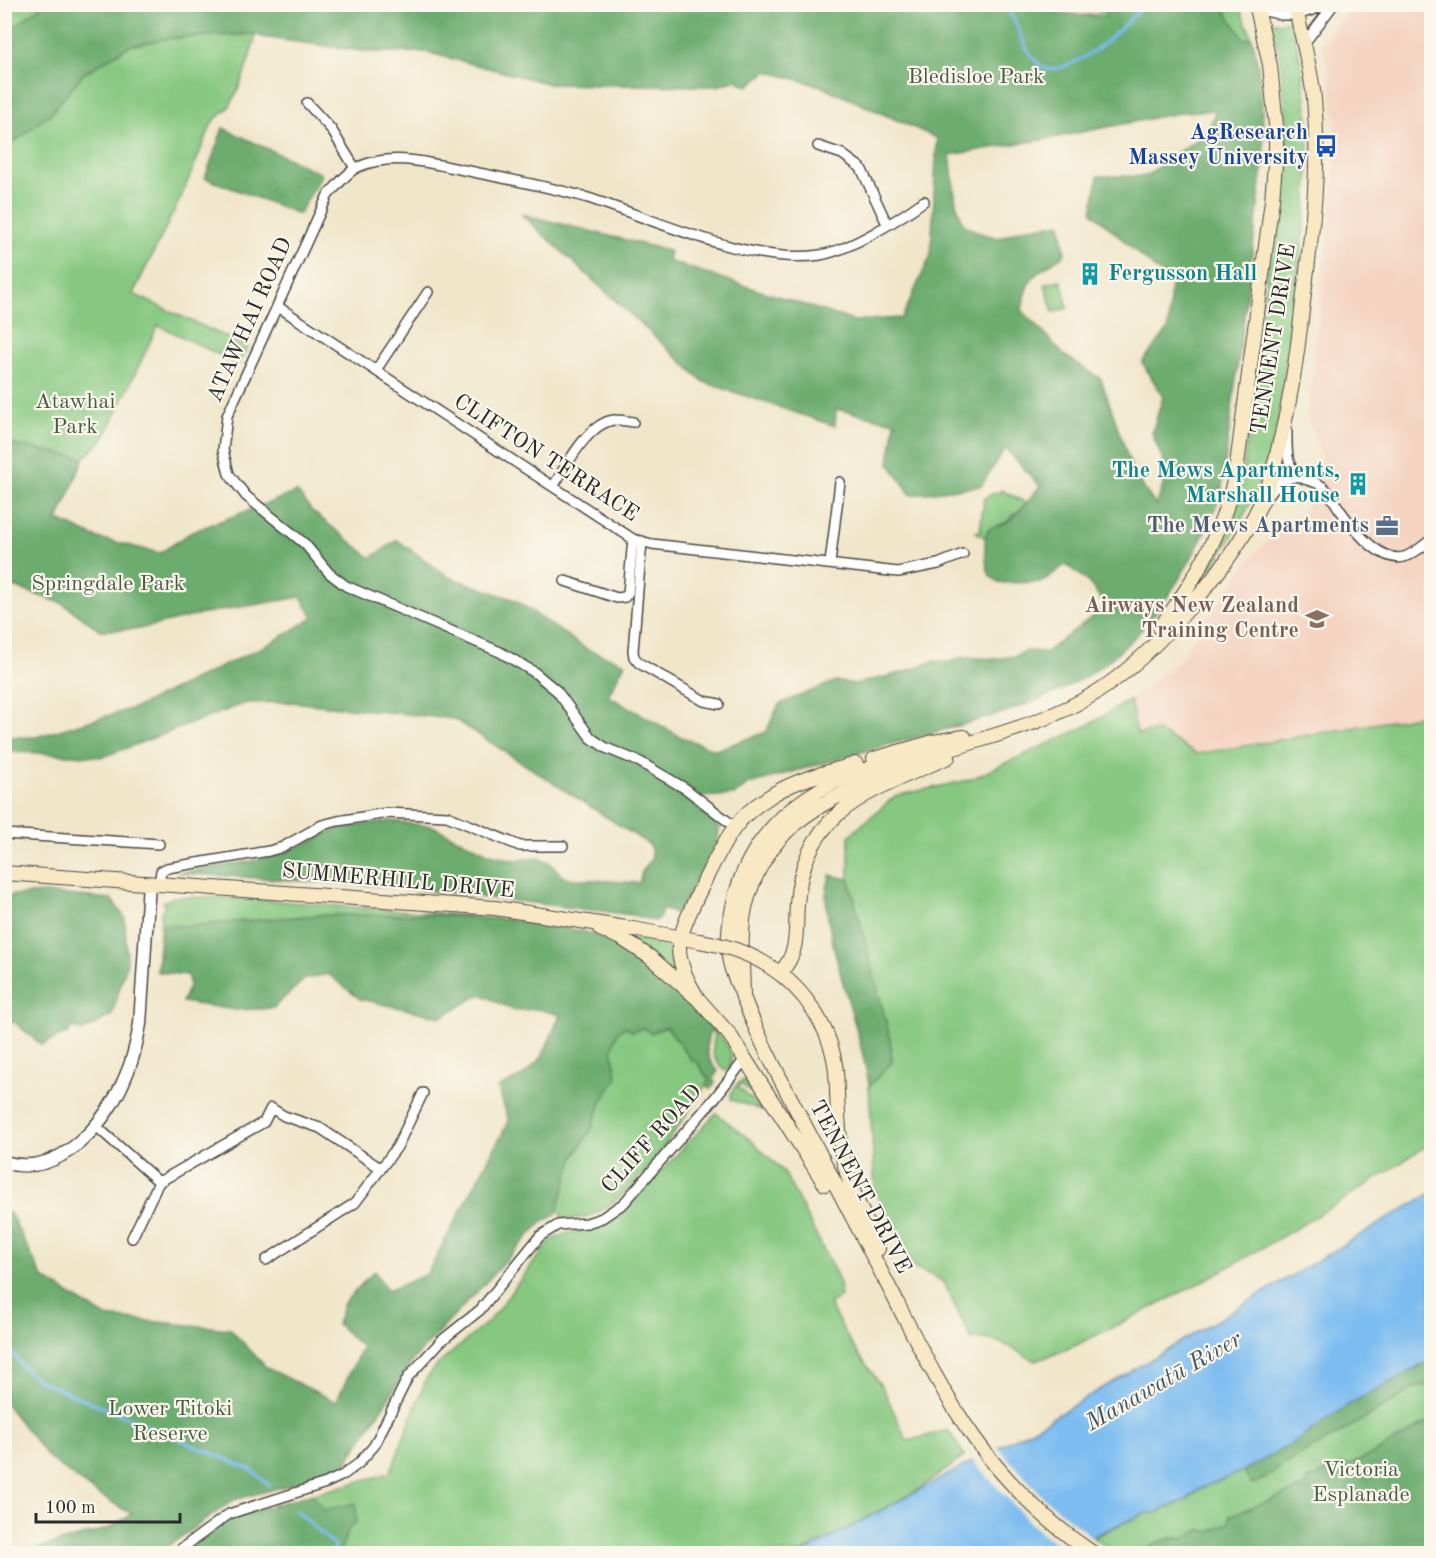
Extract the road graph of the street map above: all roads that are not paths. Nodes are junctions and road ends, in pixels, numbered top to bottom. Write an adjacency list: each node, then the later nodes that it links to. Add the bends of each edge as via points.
1 (1330, 4): 4 (street)
2 (1334, 4): 5 (street)
3 (1258, 6): 4 (street, via 1282,15); 25 (main road, TENNENT DRIVE, via 1270,65 1276,152 1236,472 1226,513 1207,555 1176,606)
4 (1296, 10): 5 (main road, TENNENT DRIVE)
5 (1303, 45): 14 (main road, TENNENT DRIVE, via 1314,95 1316,195)
6 (307, 103): 8 (street, via 331,129)
7 (818, 146): 10 (street, via 842,154 861,168)
8 (355, 168): 10 (street, ATAWHAI ROAD, via 379,160 410,159 571,193 733,247 786,256 837,251); 12 (street, ATAWHAI ROAD, via 328,195)
9 (924, 201): 10 (street, ATAWHAI ROAD)
10 (887, 224)
11 (428, 292): 13 (street)
12 (276, 306): 13 (street, CLIFTON TERRACE); 28 (street, ATAWHAI ROAD, via 231,404 224,437 229,474 246,496 305,544 329,573 346,586 500,652 534,672 557,691 591,738 686,789)
13 (376, 370): 18 (street, CLIFTON TERRACE)
14 (1286, 420): 16 (street, via 1288,458); 19 (main road, TENNENT DRIVE)
15 (633, 422): 18 (street, via 614,420 597,426)
16 (1299, 477): 19 (street, via 1279,483); 20 (street, via 1323,486 1365,541 1383,553 1402,557)
17 (840, 482): 23 (street)
18 (554, 485): 21 (street, CLIFTON TERRACE)
19 (1262, 502): 25 (main road, TENNENT DRIVE, via 1201,594)
20 (1431, 539)
21 (638, 540): 23 (street, CLIFTON TERRACE); 24 (street, via 625,597 617,598); 26 (street, via 634,657 704,701)
22 (963, 554): 23 (street, CLIFTON TERRACE, via 898,572)
23 (830, 563)
24 (565, 581)
25 (1130, 668): 27 (main road, TENNENT DRIVE, via 1063,711)
26 (719, 704)
27 (1004, 732): 28 (main road, via 933,742 805,780 768,798); 36 (main road, via 867,792 828,823 812,847 800,879 795,949 790,961); 46 (main road, TENNENT DRIVE, via 918,759 878,765 833,782 791,809 759,845 740,880 731,915 731,971 749,1015)
28 (735, 826): 35 (main road)
29 (4, 834): 30 (street)
30 (159, 844)
31 (563, 846): 33 (street, via 520,846 447,816 387,813 322,825 269,851 167,868)
32 (4, 873): 33 (main road, SUMMERHILL DRIVE)
33 (154, 883): 34 (main road, SUMMERHILL DRIVE, via 495,908); 40 (street, via 136,1045 118,1095)
34 (572, 919): 35 (main road, SUMMERHILL DRIVE); 37 (main road, via 606,931 636,948)
35 (680, 938): 36 (main road, SUMMERHILL DRIVE, bridge, via 740,950); 37 (main road, via 681,960)
36 (775, 969): 47 (main road, SUMMERHILL DRIVE, via 817,1014 827,1039 836,1069 839,1138 847,1174)
37 (698, 999): 38 (main road)
38 (745, 1059): 46 (main road); 48 (street, CLIFF ROAD, via 624,1203 602,1218 558,1225 540,1236 486,1304 441,1341 408,1377 374,1446 358,1464 326,1483 229,1514)
39 (423, 1093): 42 (street, via 397,1147)
40 (96, 1126): 41 (street, via 76,1145 46,1162 29,1166); 43 (street)
41 (4, 1162)
42 (380, 1168): 43 (street, via 320,1128 271,1108 264,1122); 45 (street, via 355,1203)
43 (159, 1182): 44 (street)
44 (132, 1238)
45 (266, 1260)
46 (874, 1260): 47 (main road, TENNENT DRIVE)
47 (909, 1326): 49 (main road, TENNENT DRIVE, via 944,1393 976,1441 1017,1489)
48 (174, 1554)
49 (1094, 1554)

